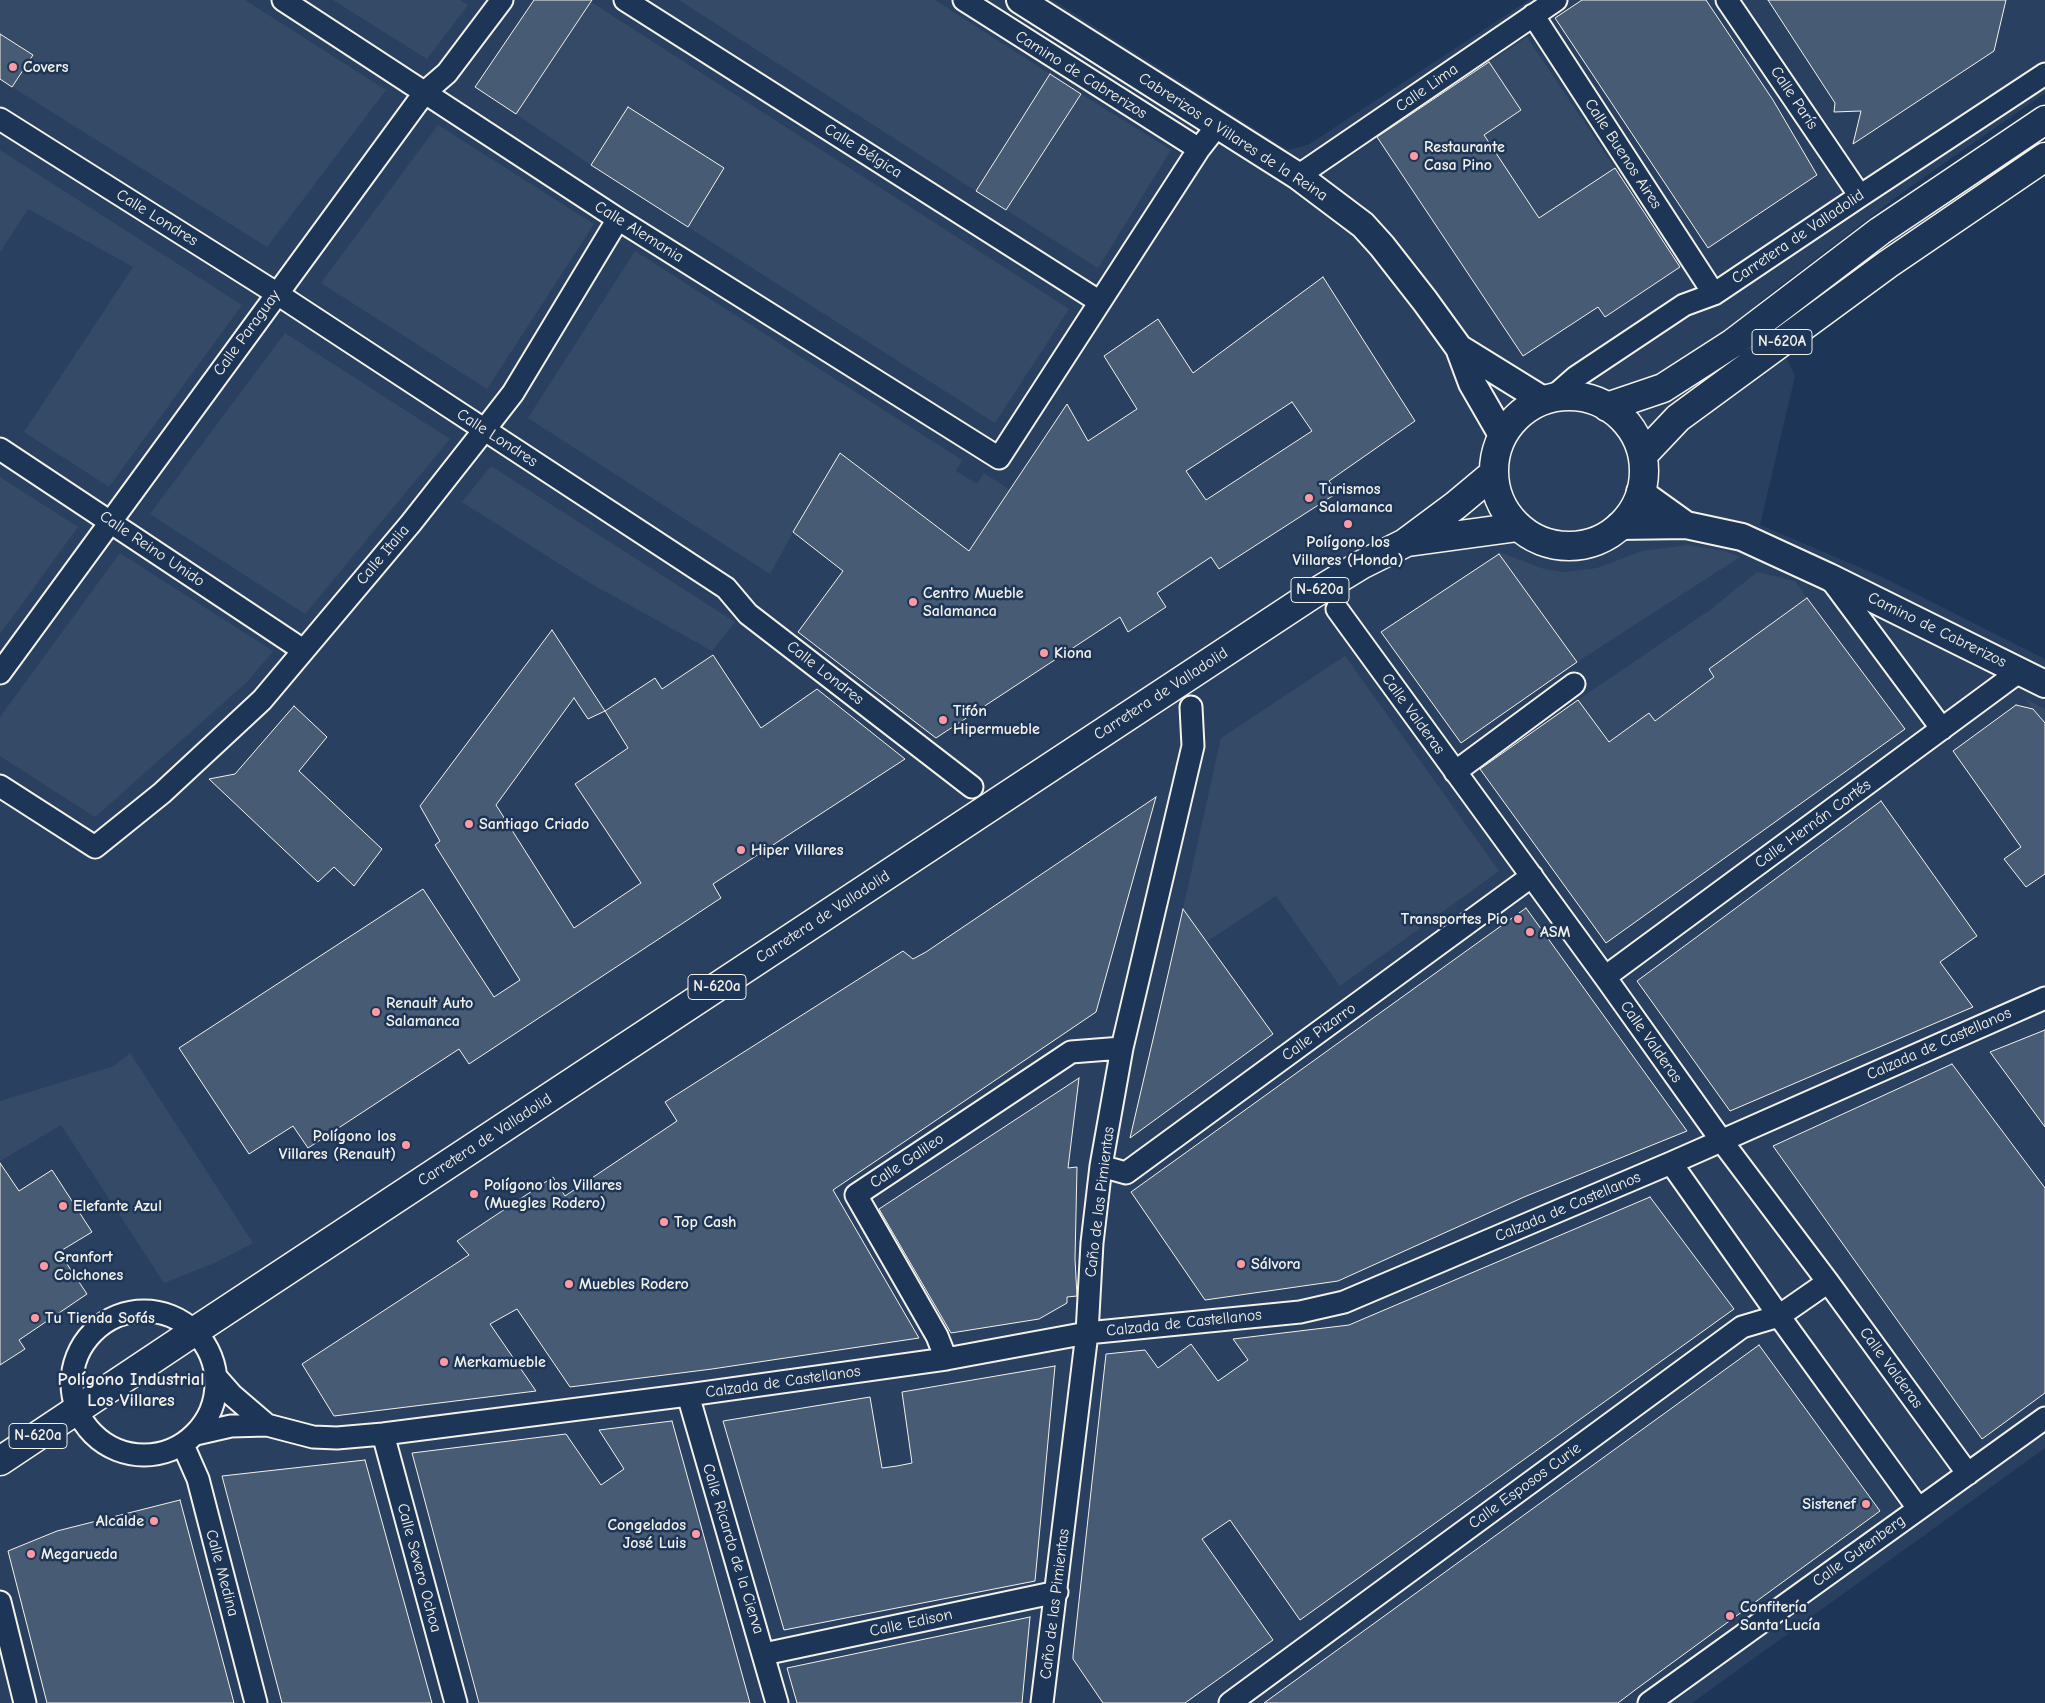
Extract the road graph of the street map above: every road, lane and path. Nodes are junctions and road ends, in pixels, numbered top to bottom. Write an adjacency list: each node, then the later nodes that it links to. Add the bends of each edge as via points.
1 (283, 0): 10 (street, Calle Alemania)
2 (502, 0): 10 (street, Calle Paraguay, via 447,73)
3 (626, 0): 21 (street, Calle Bélgica)
4 (964, 0): 14 (street, Camino de Cabrerizos)
5 (1020, 0): 13 (street, Cabrerizos a Villares de la Reina)
6 (1556, 0): 8 (street, Calle Lima)
7 (1727, 0): 17 (street, Calle París)
8 (1533, 15): 16 (street, Calle Lima); 20 (street, Calle Buenos Aires)
9 (2045, 74): 17 (street, Carretera de Valladolid)
10 (425, 92): 18 (street, Calle Alemania); 19 (street, Calle Paraguay)
11 (0, 119): 19 (street, Calle Londres)
12 (2045, 120): 24 (highway, N-620A, via 1880,231 1733,343 1663,388)
13 (1217, 126): 14 (street); 16 (street, Cabrerizos a Villares de la Reina)
14 (1199, 149): 21 (street)
15 (2045, 157): 28 (highway, N-620A, via 1888,264 1686,412)
16 (1298, 176): 22 (street, Cabrerizos a Villares de la Reina, via 1362,225 1382,246)
17 (1860, 196): 20 (street, Carretera de Valladolid)
18 (618, 219): 21 (street, Calle Alemania, via 999,458); 25 (street, Calle Italia, via 513,393)
19 (276, 294): 25 (street, Calle Londres); 31 (street, Calle Paraguay)
20 (1714, 294): 23 (street, Carretera de Valladolid, via 1684,304)
21 (1100, 302)
22 (1459, 348): 23 (street, Cabrerizos a Villares de la Reina); 26 (street, Cabrerizos a Villares de la Reina, via 1472,383)
23 (1547, 400): 24 (highway, via 1580,398); 26 (highway, via 1521,414)
24 (1607, 407): 28 (highway, via 1629,424)
25 (485, 430): 38 (street, Calle Italia); 47 (street, Calle Londres, via 726,588 748,614)
26 (1502, 435): 29 (highway)
27 (0, 449): 31 (street, Calle Reino Unido)
28 (1643, 455): 30 (highway, via 1644,474)
29 (1493, 474): 34 (highway, via 1497,497); 35 (highway, Carretera de Valladolid / N-620a)
30 (1640, 492): 32 (highway, via 1632,511); 33 (street, Camino de Cabrerizos)
31 (110, 521): 38 (street, Calle Reino Unido); 40 (street, Calle Paraguay)
32 (1619, 526): 33 (street, Camino de Cabrerizos); 34 (highway, via 1580,545 1558,545)
33 (1686, 526): 36 (street, Camino de Cabrerizos, via 1742,537)
34 (1518, 527): 35 (highway, Carretera de Valladolid / N-620a)
35 (1405, 542): 57 (highway, Carretera de Valladolid / N-620a, via 1302,602)
36 (1829, 577): 39 (street, Camino de Cabrerizos); 44 (street, Camino de Cabrerizos)
37 (1337, 609): 45 (street, Calle Valderas)
38 (303, 650): 46 (street, Calle Italia, via 254,706 162,793 95,847)
39 (2020, 671): 42 (street, Camino de Cabrerizos); 44 (street, Calle Hernán Cortés)
40 (0, 673)
41 (1574, 684): 45 (street)
42 (2045, 684)
43 (1191, 707): 51 (street, Caño de las Pimientas, via 1193,746)
44 (1942, 729): 49 (street, Calle Hernán Cortés)
45 (1455, 772): 48 (street, Calle Valderas)
46 (0, 786)
47 (972, 787)
48 (1532, 876): 49 (street, Calle Valderas); 54 (street, Calle Pizarro, via 1126,1173)
49 (1605, 977): 52 (street, Calle Valderas)
50 (2045, 998): 52 (street, Calzada de Castellanos)
51 (1122, 1048): 54 (street, Caño de las Pimientas); 59 (street, Calle Galileo, via 1071,1052 856,1195 938,1336)
52 (1720, 1140): 53 (street, Calzada de Castellanos); 55 (street, Calle Valderas)
53 (1671, 1163): 56 (street); 58 (street, Calzada de Castellanos, via 1344,1302 1300,1312)
54 (1101, 1166): 58 (street, Caño de las Pimientas, via 1092,1243)
55 (1828, 1282): 56 (street, Calle Esposos Curie); 68 (street, Calle Valderas)
56 (1779, 1316): 69 (street); 78 (street, Calle Esposos Curie, via 1742,1327)
57 (195, 1331): 60 (street, via 211,1354); 62 (highway, Carretera de Valladolid / N-620a); 62 (street, via 173,1316 149,1310 126,1313 105,1322 88,1336 76,1356 72,1374)
58 (1087, 1333): 59 (street, Calzada de Castellanos); 70 (street, Caño de las Pimientas)
59 (946, 1359): 61 (street, Calzada de Castellanos)
60 (217, 1378): 64 (street, Calzada de Castellanos); 66 (street, via 216,1398 208,1418)
61 (688, 1395): 65 (street, Calzada de Castellanos); 72 (street, Calle Ricardo de la Cierva)
62 (76, 1411): 66 (street, via 90,1432 111,1448 135,1455 158,1454); 67 (highway, Carretera de Valladolid / N-620a)
63 (2045, 1418): 68 (street, Calle Gutenberg)
64 (267, 1425): 65 (street, Calzada de Castellanos, via 313,1437); 66 (street, Calzada de Castellanos, via 231,1426)
65 (383, 1434): 75 (street, Calle Severo Ochoa)
66 (189, 1440): 74 (street, Calle Medina)
67 (0, 1461)
68 (1968, 1474): 69 (street, Calle Gutenberg)
69 (1918, 1508): 79 (street, Calle Gutenberg)
70 (1057, 1592): 72 (street, Calle Edison); 77 (street, Caño de las Pimientas)
71 (0, 1602): 73 (street)
72 (764, 1654): 76 (street, Calle Ricardo de la Cierva)
73 (25, 1703)
74 (256, 1703)
75 (456, 1703)
76 (778, 1703)
77 (1042, 1703)
78 (1230, 1703)
79 (1649, 1703)

